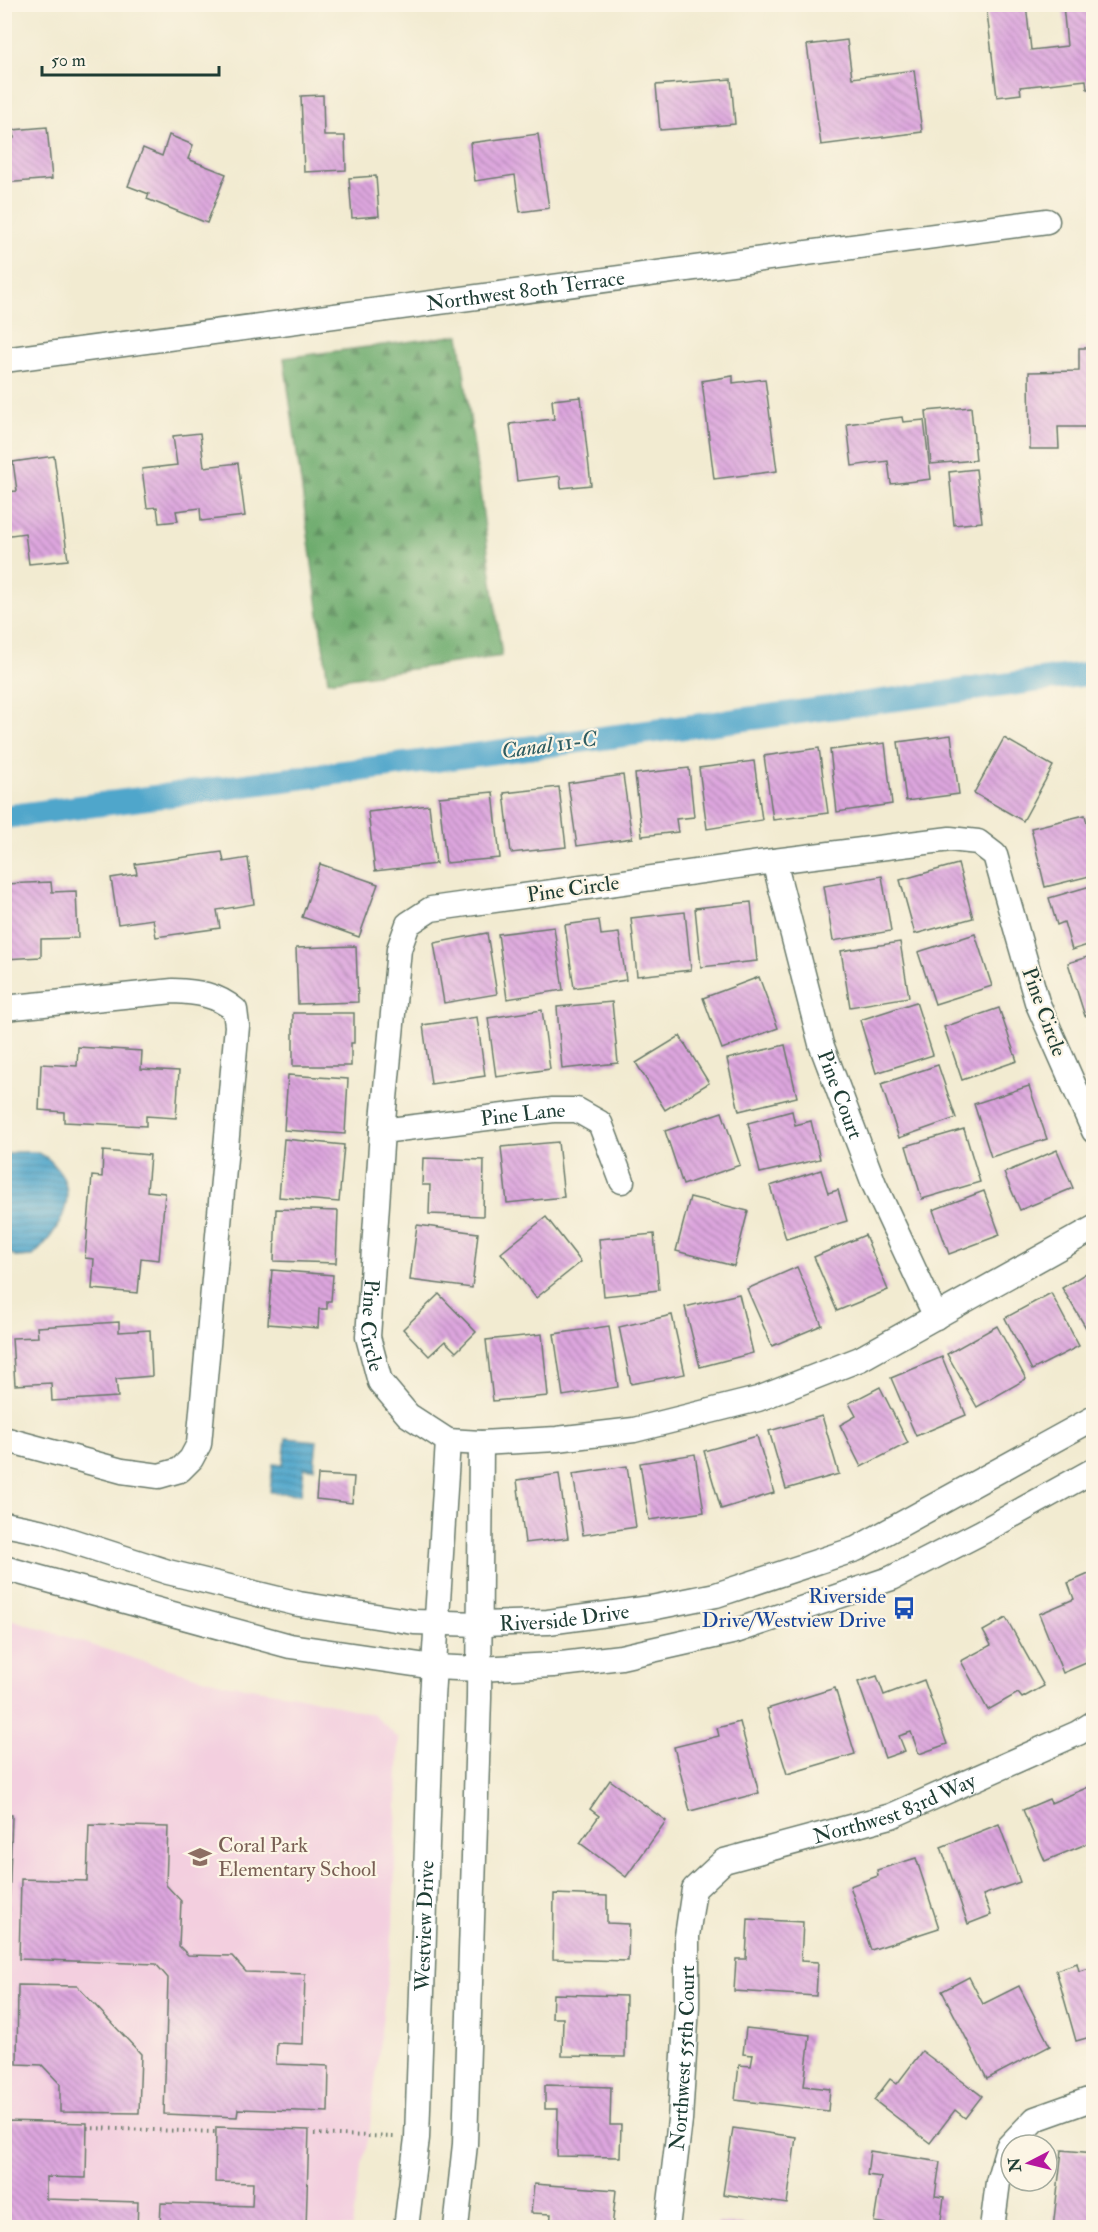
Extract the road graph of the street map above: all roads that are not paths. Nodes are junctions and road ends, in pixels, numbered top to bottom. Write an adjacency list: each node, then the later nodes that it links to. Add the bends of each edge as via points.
1 (1047, 221): 2 (street, Northwest 80th Terrace)
2 (4, 360)
3 (774, 861): 5 (street, Pine Circle, via 431,909 408,924 399,949); 6 (street, Pine Circle, via 950,839 978,842 995,855 1037,1002); 9 (street, Pine Court, via 821,1044 874,1184)
4 (4, 1008): 11 (street, via 173,990 200,992 223,1000 235,1010 237,1026 200,1444 180,1470 159,1476 122,1471)
5 (382, 1131): 7 (street, Pine Lane, via 577,1110 600,1123); 12 (street, Pine Circle, via 368,1337 380,1382 408,1415)
6 (1094, 1131)
7 (622, 1181)
8 (1094, 1228): 9 (street, Pine Circle)
9 (936, 1317): 13 (street, Pine Circle, via 860,1359 758,1399 634,1430)
10 (1094, 1418): 18 (street, Riverside Drive, via 856,1549 716,1595 662,1606 548,1622)
11 (4, 1439)
12 (448, 1441): 13 (street, Pine Circle); 17 (street)
13 (481, 1443): 18 (street)
14 (1094, 1470): 20 (street, Riverside Drive, via 892,1578 736,1631 621,1657)
15 (4, 1524): 17 (street, Riverside Drive, via 44,1532 168,1572 299,1604)
16 (4, 1568): 19 (street, Riverside Drive, via 290,1646)
17 (438, 1623): 18 (street, Riverside Drive); 19 (street, Westview Drive)
18 (479, 1624): 20 (street)
19 (434, 1667): 20 (street, Riverside Drive); 24 (street, Westview Drive, via 417,2138)
20 (479, 1669): 25 (street, via 465,2144)
21 (1094, 1723): 22 (street, Northwest 83rd Way, via 891,1816 724,1862)
22 (694, 1889): 26 (street, Northwest 55th Court, via 687,1936 680,2120)
23 (1094, 2098): 27 (street, via 1035,2119 1008,2147 998,2182)
24 (406, 2228)
25 (456, 2228)
26 (668, 2228)
27 (992, 2228)

